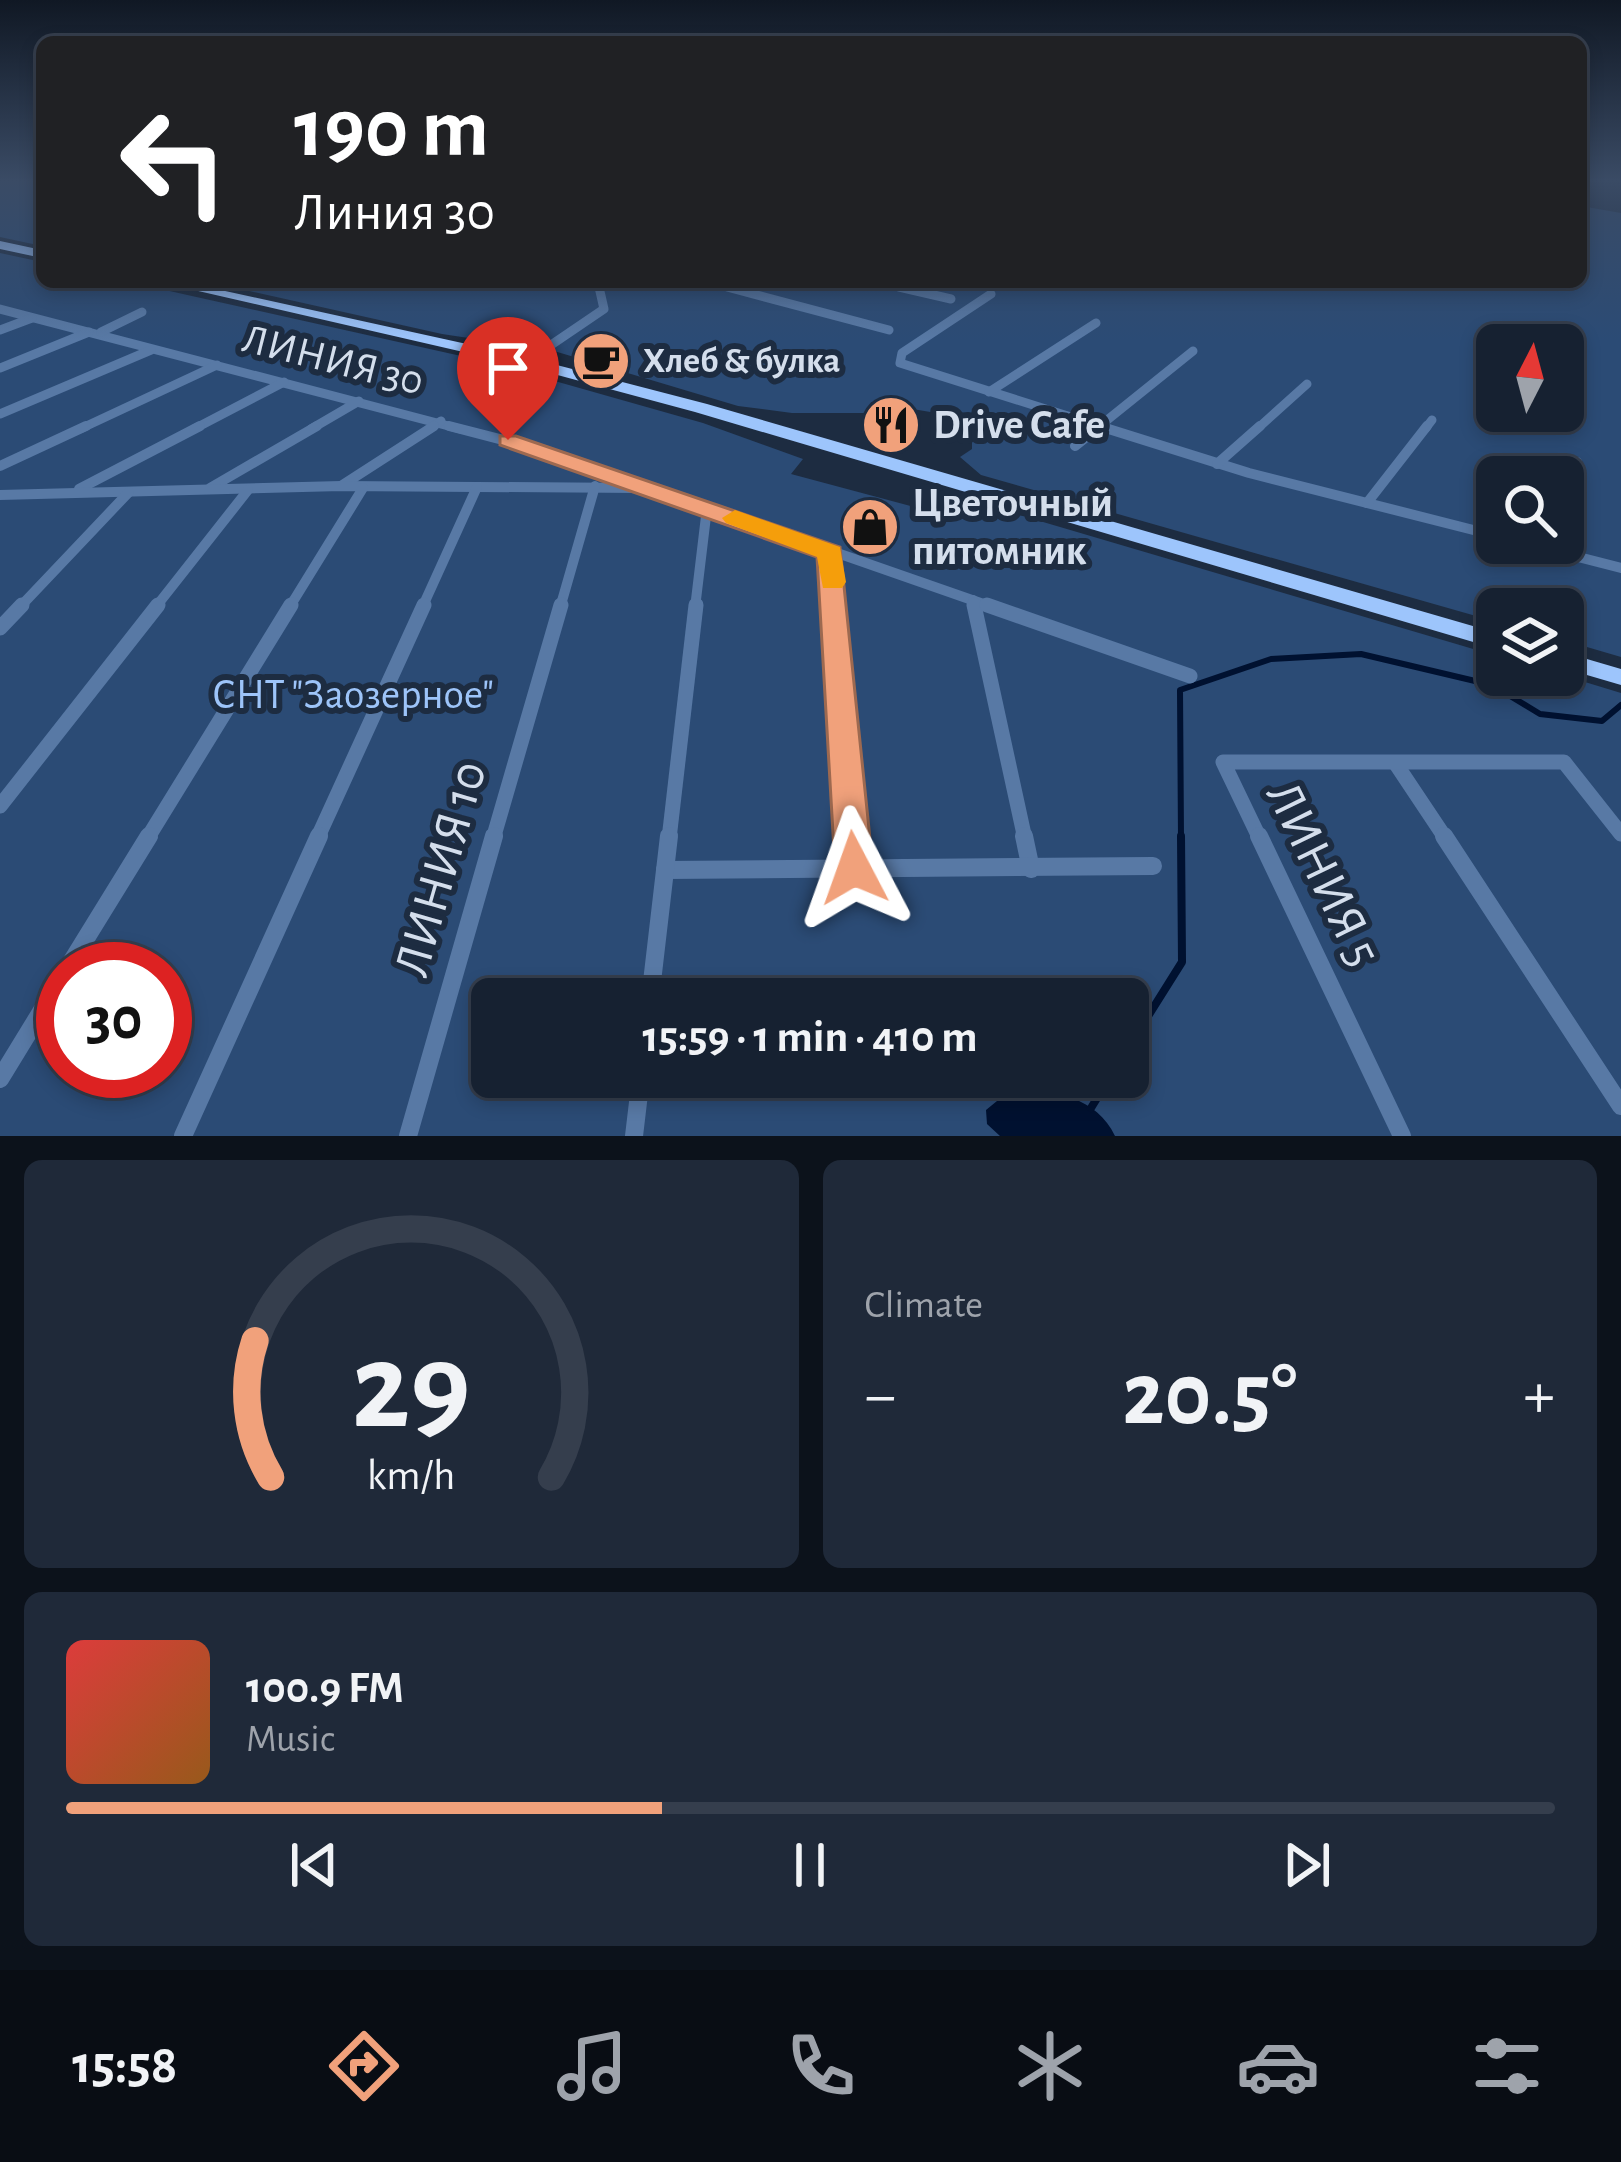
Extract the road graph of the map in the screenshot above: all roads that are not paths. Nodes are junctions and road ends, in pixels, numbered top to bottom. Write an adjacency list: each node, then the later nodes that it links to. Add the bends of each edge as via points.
1 (0, 245): 2 (main road)
2 (36, 253)
3 (193, 288): 18 (main road)
4 (599, 288): 18 (street, via 604,309)
5 (732, 288): 14 (street)
6 (904, 288): 8 (street)
7 (991, 294): 23 (street, via 898,358)
8 (951, 299)
9 (0, 309): 11 (street, ЛИНИЯ 30)
10 (142, 312): 15 (street)
11 (33, 318): 13 (street); 15 (street, ЛИНИЯ 30)
12 (1096, 323): 23 (street)
13 (0, 330)
14 (889, 330)
15 (95, 332): 16 (street, ЛИНИЯ 30); 20 (street)
16 (152, 349): 19 (street, ЛИНИЯ 30); 25 (street)
17 (1193, 351): 28 (street)
18 (526, 362): 51 (main road)
19 (218, 365): 21 (street, ЛИНИЯ 30); 31 (street)
20 (0, 368)
21 (285, 381): 24 (street, ЛИНИЯ 30); 39 (street)
22 (1307, 384): 30 (street)
23 (988, 392): 28 (street)
24 (359, 401): 27 (street, ЛИНИЯ 30); 37 (street)
25 (0, 415)
26 (1432, 420): 42 (street)
27 (441, 421): 33 (street); 36 (street, ЛИНИЯ 30)
28 (1097, 426): 29 (street); 30 (street)
29 (1076, 446)
30 (1217, 464): 42 (street)
31 (0, 466)
32 (595, 486): 34 (street); 36 (street); 69 (street, ЛИНИЯ 10)
33 (341, 487): 35 (street); 38 (street)
34 (477, 487): 35 (street); 68 (street)
35 (363, 488): 62 (street)
36 (653, 488): 43 (street, ЛИНИЯ 30)
37 (205, 490): 38 (street); 40 (street)
38 (248, 490): 56 (street)
39 (76, 491): 40 (street); 41 (street)
40 (129, 492): 50 (street)
41 (2, 497)
42 (1367, 503): 44 (street)
43 (706, 508): 45 (street, ЛИНИЯ 30); 61 (street)
44 (1476, 531)
45 (830, 552): 49 (street, ЛИНИЯ 30); 59 (street)
46 (1584, 558): 47 (street)
47 (1621, 568): 48 (street)
48 (1621, 579)
49 (973, 600): 53 (street, ЛИНИЯ 30); 60 (street)
50 (0, 628)
51 (1476, 635)
52 (1584, 666): 54 (main road)
53 (1190, 676)
54 (1621, 677)
55 (1396, 764): 57 (street, ЛИНИЯ 5, via 1564,762); 67 (street); 71 (street, ЛИНИЯ 5, via 1223,762)
56 (0, 806)
57 (1621, 834)
58 (1153, 866): 60 (street)
59 (854, 868): 60 (street); 61 (street)
60 (1031, 869)
61 (665, 870): 63 (street)
62 (83, 942)
63 (652, 978)
64 (36, 1019): 65 (street)
65 (0, 1078)
66 (639, 1098): 70 (street)
67 (1621, 1106)
68 (183, 1136)
69 (408, 1136)
70 (634, 1136)
71 (1402, 1136)

